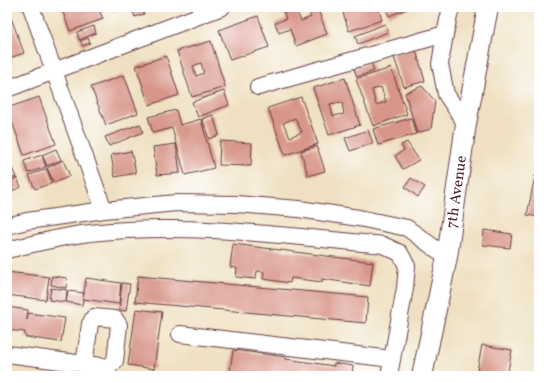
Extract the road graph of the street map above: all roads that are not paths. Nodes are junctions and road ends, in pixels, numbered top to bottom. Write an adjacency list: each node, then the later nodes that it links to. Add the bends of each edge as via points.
1 (31, 7): 6 (street)
2 (222, 7): 6 (street)
3 (451, 7): 5 (street)
4 (488, 7): 9 (main road, 7th Avenue)
5 (445, 34): 7 (street); 9 (street, via 440,64 446,94)
6 (55, 71): 8 (street); 10 (street)
7 (258, 87)
8 (7, 89)
9 (466, 124): 13 (main road, 7th Avenue)
10 (104, 210): 11 (street); 13 (street, via 176,203 299,209 407,228)
11 (7, 226)
12 (7, 250): 16 (street, via 89,233 201,229 383,245 400,253 407,266)
13 (447, 257): 19 (main road, 7th Avenue)
14 (180, 334): 16 (street)
15 (7, 354): 17 (street)
16 (392, 359): 18 (street)
17 (84, 364)
18 (389, 376)
19 (422, 376)

